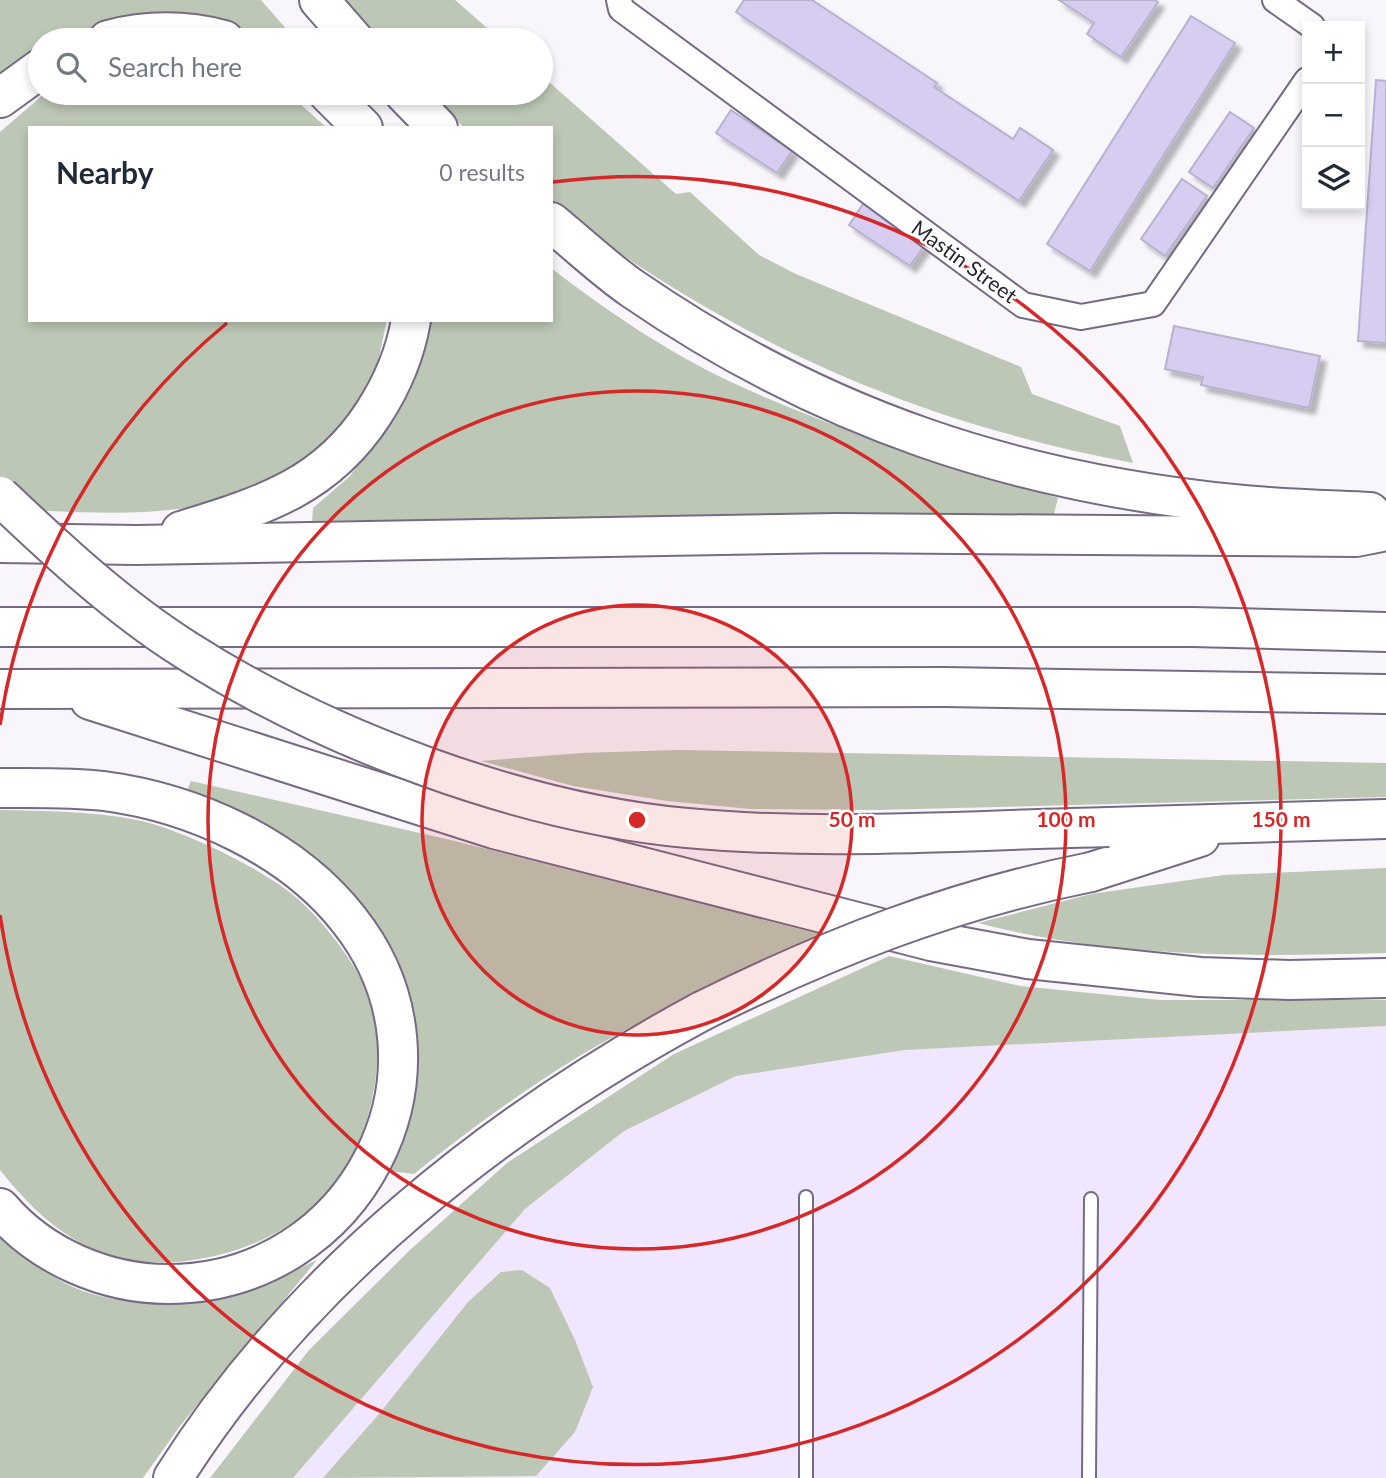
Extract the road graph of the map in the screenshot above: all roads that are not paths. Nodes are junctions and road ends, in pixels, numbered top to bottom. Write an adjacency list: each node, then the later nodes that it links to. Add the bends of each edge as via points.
1 (319, 0): 5 (highway)
2 (619, 0): 7 (street, Mastin Street, via 621,9 1023,305 1081,317 1153,304)
3 (1275, 0): 4 (street)
4 (1305, 21)
5 (344, 28)
6 (28, 78): 8 (highway)
7 (1304, 84)
8 (0, 98)
9 (340, 105): 11 (highway)
10 (416, 105): 12 (highway)
11 (361, 126)
12 (436, 126)
13 (553, 224): 16 (highway, via 631,287 718,344 817,397 907,434 995,461 1145,492 1244,505)
14 (411, 322): 19 (highway, via 400,365 385,397 341,456 316,477 251,509)
15 (0, 496): 27 (highway, bridge, via 75,566 185,650 318,722 411,761 512,793 684,828 782,834)
16 (1386, 513)
17 (1386, 531): 19 (highway, via 1356,537 811,533)
18 (0, 543): 19 (highway)
19 (136, 545)
20 (0, 627): 21 (highway, via 1193,627)
21 (1386, 632)
22 (0, 689): 23 (highway)
23 (54, 689): 24 (highway, via 946,687); 28 (highway, via 494,829 931,941 1028,959 1200,977)
24 (1386, 694)
25 (0, 788): 31 (highway, via 103,791 147,800 244,835 288,863 349,920 373,956 394,1017 397,1050 397,1085 378,1153 334,1217 271,1262 192,1284 150,1284 109,1277 41,1244)
26 (1386, 819): 27 (highway)
27 (1242, 823): 32 (highway, bridge, via 1091,872 944,908 864,936 702,1011 572,1087 515,1126 350,1265 271,1349)
28 (1386, 978)
29 (806, 1197): 33 (lane)
30 (1091, 1199): 34 (lane)
31 (0, 1208)
32 (173, 1478)
33 (806, 1478)
34 (1089, 1478)

